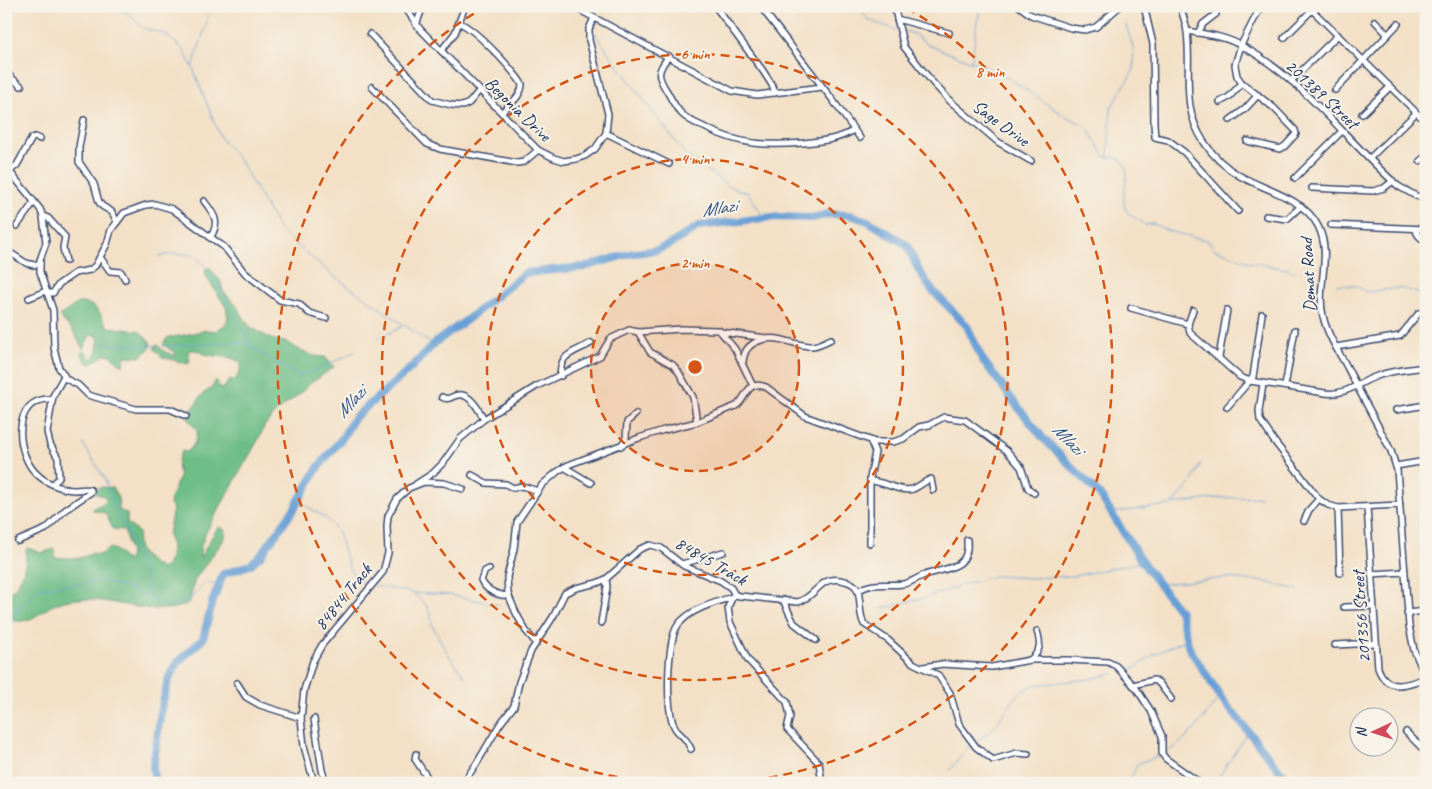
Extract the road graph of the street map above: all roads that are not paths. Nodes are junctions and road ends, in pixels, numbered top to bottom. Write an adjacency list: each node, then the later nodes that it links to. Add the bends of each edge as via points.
1 (404, 6): 20 (street, Begonia Drive)
2 (423, 6): 20 (street)
3 (465, 6): 18 (street)
4 (572, 6): 15 (street)
5 (715, 6): 41 (street, via 769,79)
6 (760, 6): 37 (street)
7 (894, 6): 16 (street, Sage Drive)
8 (1019, 6): 9 (street, via 1031,15 1085,30 1096,27)
9 (1120, 6)
10 (1144, 6): 70 (street, via 1154,44 1156,137 1168,140 1184,152)
11 (1180, 6): 21 (street, Demat Road)
12 (1217, 6): 23 (street, via 1216,14 1203,24)
13 (1263, 6): 28 (street)
14 (1310, 8): 25 (street); 27 (street)
15 (594, 18): 30 (street); 52 (street, via 589,40 608,114)
16 (897, 20): 22 (street); 59 (street, Sage Drive, via 904,48 950,101 998,142)
17 (1375, 21): 26 (street)
18 (459, 23): 29 (street); 44 (street, via 476,34 522,84 519,95)
19 (1398, 24): 26 (street)
20 (416, 25): 29 (street, Begonia Drive)
21 (1187, 31): 23 (street, 201389 Street); 69 (street, Demat Road, via 1188,97 1192,119 1204,142 1212,154 1233,172)
22 (949, 33)
23 (1198, 33): 28 (street, 201389 Street)
24 (370, 34): 40 (street, via 432,100 463,106)
25 (1338, 35): 31 (street); 33 (street)
26 (1388, 35): 31 (street)
27 (1284, 38)
28 (1241, 45): 33 (street, 201389 Street); 34 (street, via 1235,65)
29 (441, 50): 40 (street, Begonia Drive)
30 (669, 56): 41 (street, via 732,91); 50 (street, via 658,72 678,111 724,137 775,145 831,140)
31 (1363, 61): 38 (street); 39 (street)
32 (6, 73): 35 (street)
33 (1291, 81): 51 (street, 201389 Street)
34 (1242, 83): 42 (street); 43 (street)
35 (21, 86)
36 (372, 87): 56 (street, via 432,147 517,163 524,162)
37 (822, 87): 41 (street); 50 (street)
38 (1390, 87): 45 (street); 46 (street)
39 (1335, 90)
40 (479, 91): 44 (street, Begonia Drive)
41 (775, 93)
42 (1258, 95): 48 (street); 55 (street, via 1290,124 1296,134 1280,149)
43 (1220, 102)
44 (502, 112): 56 (street, Begonia Drive)
45 (1416, 113): 49 (street); 58 (street)
46 (1362, 114)
47 (84, 120): 73 (street, via 79,162 94,184 99,202 112,212)
48 (1230, 120)
49 (1426, 122)
50 (854, 130): 53 (street)
51 (1342, 131): 58 (street, 201389 Street); 63 (street)
52 (606, 133): 56 (street, Begonia Drive, via 595,149 576,159 559,160); 61 (street)
53 (860, 138)
54 (40, 139): 62 (street, via 32,138 17,165)
55 (1247, 142)
56 (538, 150)
57 (1426, 156): 60 (street)
58 (1370, 158): 64 (street, 201389 Street)
59 (1031, 161)
60 (1420, 161)
61 (669, 164)
62 (8, 169): 68 (street)
63 (1295, 178)
64 (1393, 181): 65 (street, via 1373,191); 66 (street, 201389 Street, via 1408,192)
65 (1312, 188)
66 (1426, 198)
67 (204, 201): 78 (street, via 214,215 215,231)
68 (34, 202): 71 (street); 75 (street)
69 (1301, 206): 72 (street, via 1286,219); 102 (street, Demat Road, via 1314,219 1323,238 1322,308)
70 (1238, 211)
71 (43, 216): 82 (street, via 65,237); 83 (street, via 46,243)
72 (1266, 216)
73 (116, 222): 78 (street, via 128,211 155,204 172,210); 81 (street)
74 (1330, 225): 76 (street)
75 (17, 226)
76 (1414, 229): 77 (street); 79 (street)
77 (1426, 229)
78 (210, 238): 92 (street, via 224,246 245,272 280,300 297,303 309,313)
79 (1424, 241)
80 (6, 250): 83 (street, via 26,263)
81 (100, 257): 84 (street, via 110,271 122,273); 85 (street, via 92,269 75,273 53,292)
82 (66, 261)
83 (40, 263): 85 (street)
84 (125, 279)
85 (47, 292): 86 (street); 106 (street, via 54,310 56,357)
86 (28, 298)
87 (1132, 308): 93 (street)
88 (1193, 310): 93 (street)
89 (1228, 310): 103 (street)
90 (1419, 313): 102 (street, via 1400,336)
91 (1262, 314): 108 (street)
92 (326, 318)
93 (1188, 324): 103 (street, via 1190,333)
94 (1295, 330): 111 (street)
95 (638, 332): 96 (street, 84844 Track, via 681,329); 107 (street, 84844 Track, via 629,330 615,336 600,356); 121 (street, via 650,352 678,371 694,398)
96 (721, 332): 98 (street, 84844 Track); 104 (street)
97 (1426, 332): 100 (street)
98 (766, 338): 99 (street, 84844 Track, via 810,347); 104 (street, via 747,348)
99 (831, 339)
100 (1426, 342)
101 (591, 343): 107 (street, via 564,358 560,366)
102 (1336, 347): 112 (street, Demat Road)
103 (1219, 357): 108 (street, via 1240,377)
104 (743, 363): 110 (street)
105 (1426, 367): 112 (street, via 1381,374)
106 (64, 376): 114 (street); 119 (street, via 88,394 115,403 139,409 170,409)
107 (561, 376): 120 (street, 84844 Track, via 537,386)
108 (1250, 381): 109 (street); 116 (street)
109 (1263, 384): 111 (street); 136 (street, via 1260,420)
110 (753, 386): 121 (street, via 740,404); 122 (street, via 766,387 805,416)
111 (1285, 386): 112 (street, via 1332,394)
112 (1357, 386): 125 (street, Demat Road)
113 (442, 397): 120 (street, via 466,397)
114 (52, 399): 130 (street, via 47,432 58,458 59,478); 130 (street, via 33,403 20,426 28,463 40,478)
115 (1426, 405): 117 (street)
116 (1227, 407)
117 (1396, 410)
118 (636, 414): 123 (street, via 628,422 626,438)
119 (186, 416)
120 (484, 419): 131 (street, 84844 Track, via 460,439 433,473)
121 (697, 422): 123 (street)
122 (870, 440): 128 (street, via 875,452); 135 (street, via 898,441 919,427 944,417 960,419 1006,451 1020,467 1028,488)
123 (620, 446): 126 (street)
124 (1426, 461): 125 (street)
125 (1396, 466): 137 (street, Demat Road)
126 (564, 467): 129 (street); 134 (street)
127 (472, 475): 134 (street, via 486,483 506,484 513,488 522,486)
128 (870, 481): 133 (street, via 906,490 931,479); 143 (street)
129 (591, 483)
130 (53, 484): 142 (street, via 68,489 90,489 91,492 65,510 46,529)
131 (416, 484): 132 (street, via 435,481); 171 (street, 84844 Track, via 397,499 388,516 388,553 383,572 322,644 312,662)
132 (463, 489)
133 (934, 490)
134 (538, 491): 153 (street, via 517,522 507,577)
135 (1034, 493)
136 (1319, 499): 139 (street); 140 (street)
137 (1400, 505): 138 (street); 147 (street, Demat Road)
138 (1367, 507): 139 (street); 149 (street, 201356 Street)
139 (1338, 508): 148 (street)
140 (1304, 521)
141 (967, 540): 151 (street, via 965,559 959,564 908,583 877,584)
142 (18, 541)
143 (870, 543)
144 (723, 552): 145 (street)
145 (682, 564): 150 (street, 84845 Track, via 661,548 650,545); 152 (street, 84845 Track, via 721,581)
146 (490, 569): 153 (street, via 485,571 481,580 484,586 500,596)
147 (1405, 572): 149 (street); 158 (street, Demat Road)
148 (1340, 573)
149 (1371, 574): 155 (street, 201356 Street)
150 (606, 579): 159 (street); 162 (street, 84845 Track, via 566,593)
151 (858, 591): 154 (street, 84845 Track, via 847,581 831,579 802,601); 166 (street, via 864,624)
152 (734, 595): 154 (street, 84845 Track); 174 (street, via 697,610 677,626 672,638 668,686 671,716 674,727); 182 (street, via 728,615 740,646 750,664 787,702 790,716 787,729 819,763)
153 (509, 596): 162 (street, via 520,622)
154 (782, 600): 161 (street, via 794,623)
155 (1373, 606): 156 (street); 163 (street, 201356 Street)
156 (1344, 607)
157 (1426, 611): 158 (street)
158 (1407, 613): 167 (street, Demat Road, via 1414,650)
159 (601, 623)
160 (1037, 630): 165 (street, via 1039,650)
161 (816, 640)
162 (536, 643): 181 (street, 84845 Track, via 524,667 514,706)
163 (1376, 643): 164 (street); 167 (street, 201356 Street, via 1378,668 1384,680 1398,686)
164 (1335, 646)
165 (1030, 660): 166 (street, via 992,667 942,664); 169 (street, via 1108,662)
166 (923, 668): 177 (street, via 944,682 959,724 985,755 995,760 1012,754)
167 (1426, 678)
168 (237, 683): 171 (street, via 246,697 260,705)
169 (1133, 685): 170 (street, via 1154,680); 183 (street, via 1160,731 1162,754)
170 (1171, 699)
171 (301, 718): 178 (street, 84844 Track, via 304,746)
172 (314, 719): 179 (street)
173 (1406, 732): 175 (street)
174 (691, 749)
175 (1426, 752)
176 (416, 754): 180 (street, via 415,760)
177 (1028, 754)
178 (314, 783)
179 (326, 783)
180 (431, 783)
181 (463, 783)
182 (822, 783)
183 (1200, 783)

